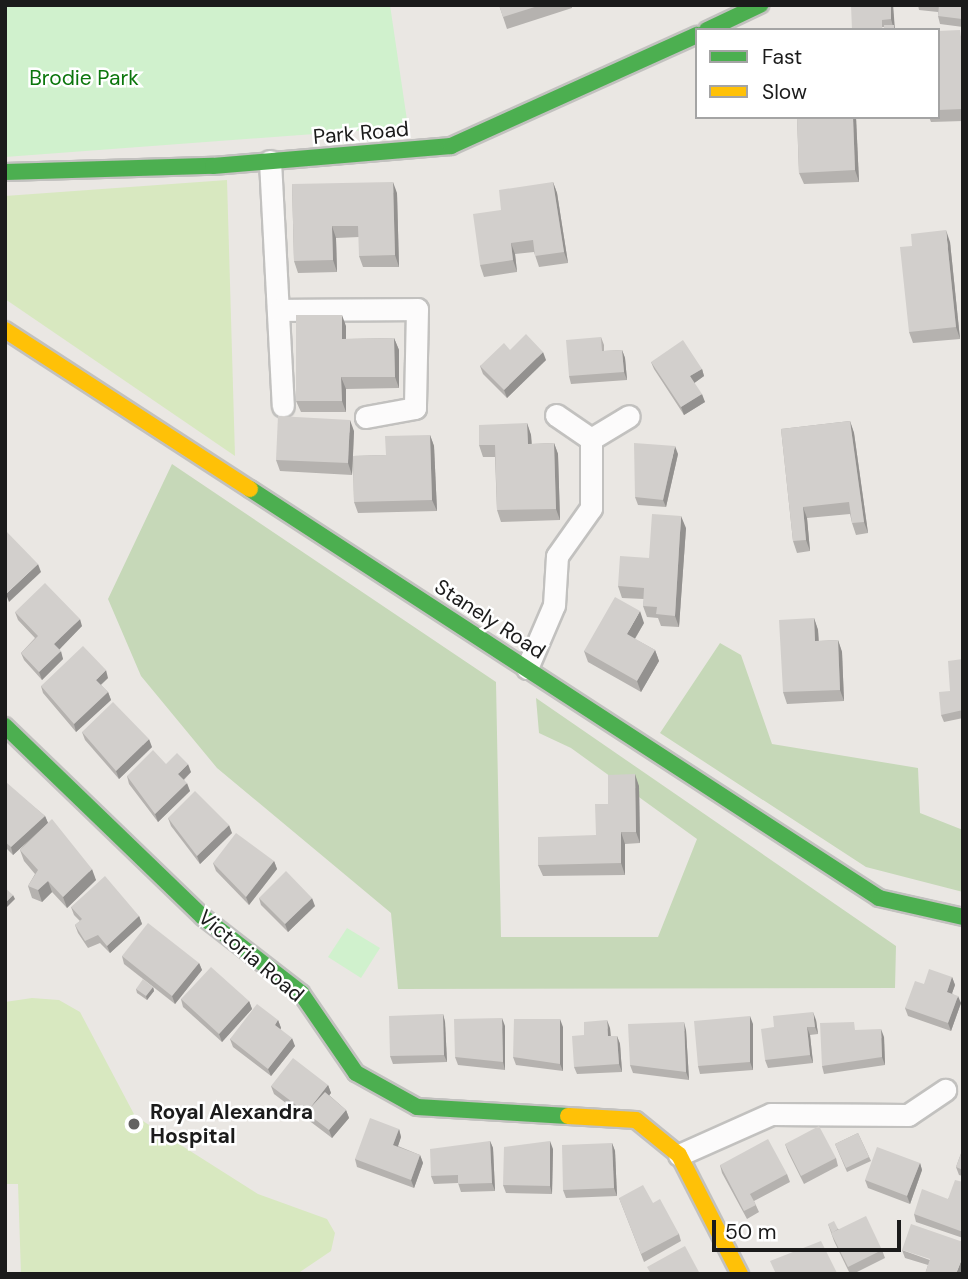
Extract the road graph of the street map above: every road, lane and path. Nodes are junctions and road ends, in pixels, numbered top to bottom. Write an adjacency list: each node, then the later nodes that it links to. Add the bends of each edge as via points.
1 (760, 5): 2 (street)
2 (711, 28)
3 (695, 36): 4 (street, Park Road, via 452,146)
4 (270, 162): 5 (street, Park Road); 6 (street)
5 (5, 172)
6 (278, 310): 8 (street); 11 (street, via 417,309 415,408)
7 (5, 330): 13 (street, Stanely Road)
8 (283, 405)
9 (556, 415): 12 (street)
10 (629, 416): 12 (street)
11 (366, 417)
12 (591, 439): 13 (street, via 592,508 557,556 554,605)
13 (527, 668): 15 (street, Stanely Road, via 879,898)
14 (5, 726): 17 (street, Victoria Road, via 203,917 301,993 356,1073 381,1091 440,1111 621,1114 654,1131)
15 (963, 917)
16 (945, 1090): 17 (street, via 908,1115 771,1114)
17 (679, 1155): 18 (street, Victoria Road)
18 (740, 1274)

